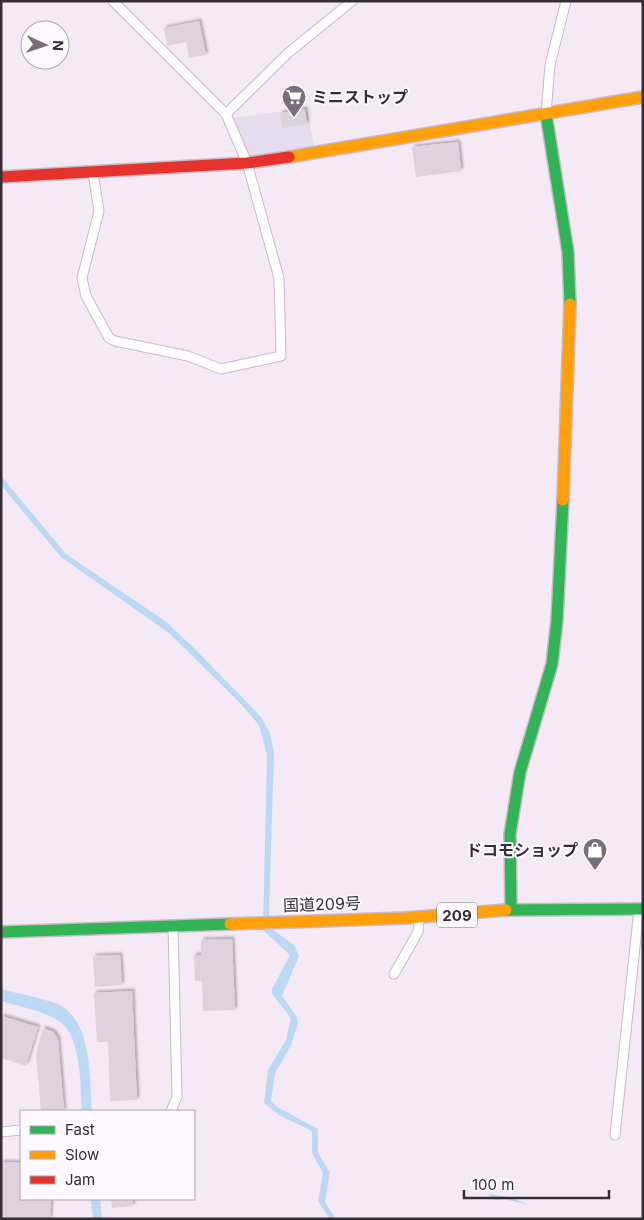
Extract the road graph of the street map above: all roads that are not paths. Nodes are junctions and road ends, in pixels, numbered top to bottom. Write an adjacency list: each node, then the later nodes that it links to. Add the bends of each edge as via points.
1 (113, 1): 5 (street)
2 (352, 1): 5 (street, via 287,54)
3 (566, 1): 6 (street, via 550,65)
4 (643, 97): 6 (main road)
5 (226, 114): 7 (street)
6 (546, 114): 7 (main road); 11 (main road, via 568,252 571,315 566,454 558,620 552,664 520,772 514,805 510,834)
7 (247, 163): 8 (main road); 8 (street, via 279,278 281,356 221,369 188,356 109,338 86,296 82,278 99,211)
8 (93, 172): 9 (main road)
9 (1, 177)
10 (641, 909): 11 (main road, 国道209号 / 209); 19 (street)
11 (511, 910): 12 (main road, 国道209号 / 209)
12 (419, 917): 13 (main road, 国道209号 / 209); 15 (street, via 418,932)
13 (173, 926): 14 (main road, 国道209号 / 209); 16 (street, via 178,1097)
14 (1, 932)
15 (394, 974)
16 (172, 1110)
17 (20, 1130): 18 (street)
18 (1, 1132)
19 (615, 1135)

